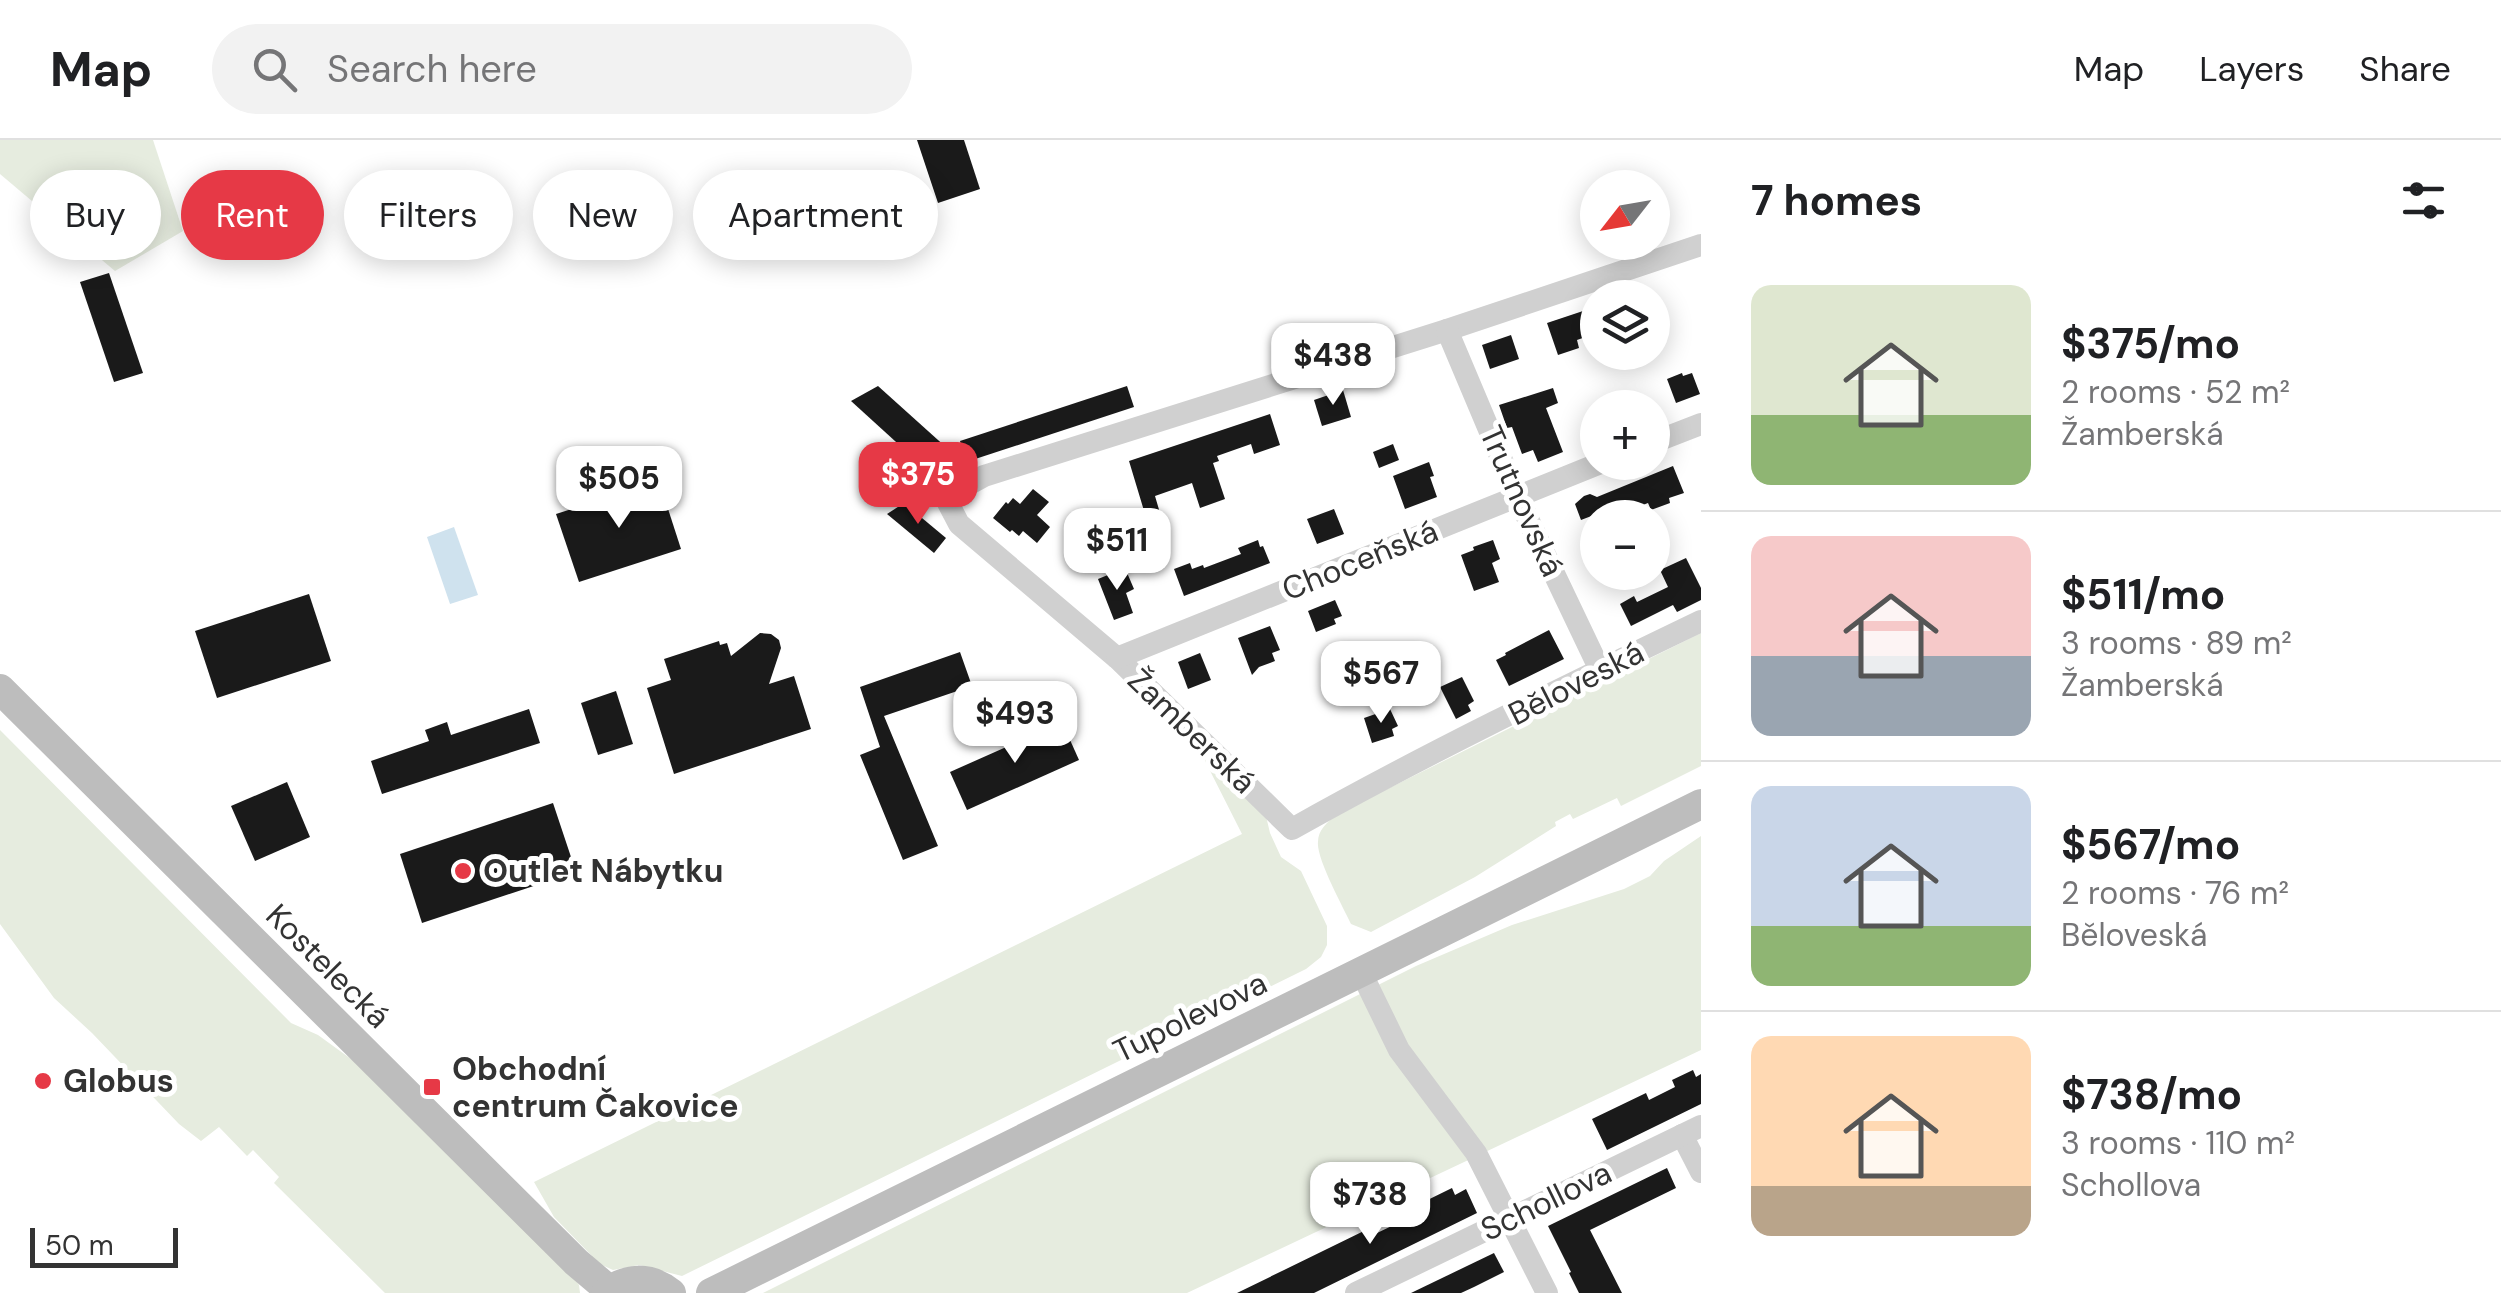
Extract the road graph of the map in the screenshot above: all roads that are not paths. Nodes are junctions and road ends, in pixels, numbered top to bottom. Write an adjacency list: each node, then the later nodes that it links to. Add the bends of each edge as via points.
1 (1701, 245): 2 (street)
2 (1447, 330): 6 (street, Trutnovská); 8 (street, Žamberská, via 962,488 948,503 959,524)
3 (1701, 424): 4 (street)
4 (1670, 436)
5 (1580, 471): 6 (street, Choceňská)
6 (1517, 496): 8 (street, Choceňská); 9 (street, Trutnovská)
7 (1701, 621): 9 (street, Běloveská)
8 (1118, 658): 12 (street, Žamberská)
9 (1600, 670): 12 (street, Běloveská)
10 (0, 689): 17 (main road, Kostelecká)
11 (1701, 804): 13 (main road, Tupolevova)
12 (1292, 829)
13 (1360, 972): 16 (street, via 1399,1050 1476,1153); 19 (main road, Tupolevova)
14 (1692, 1130): 15 (street, Schollova); 16 (street, Schollova)
15 (1701, 1172)
16 (1510, 1218): 20 (street, Schollova); 21 (street)
17 (607, 1292): 18 (main road, via 638,1280)
18 (671, 1293)
19 (710, 1293)
20 (1356, 1293)
21 (1547, 1293)

